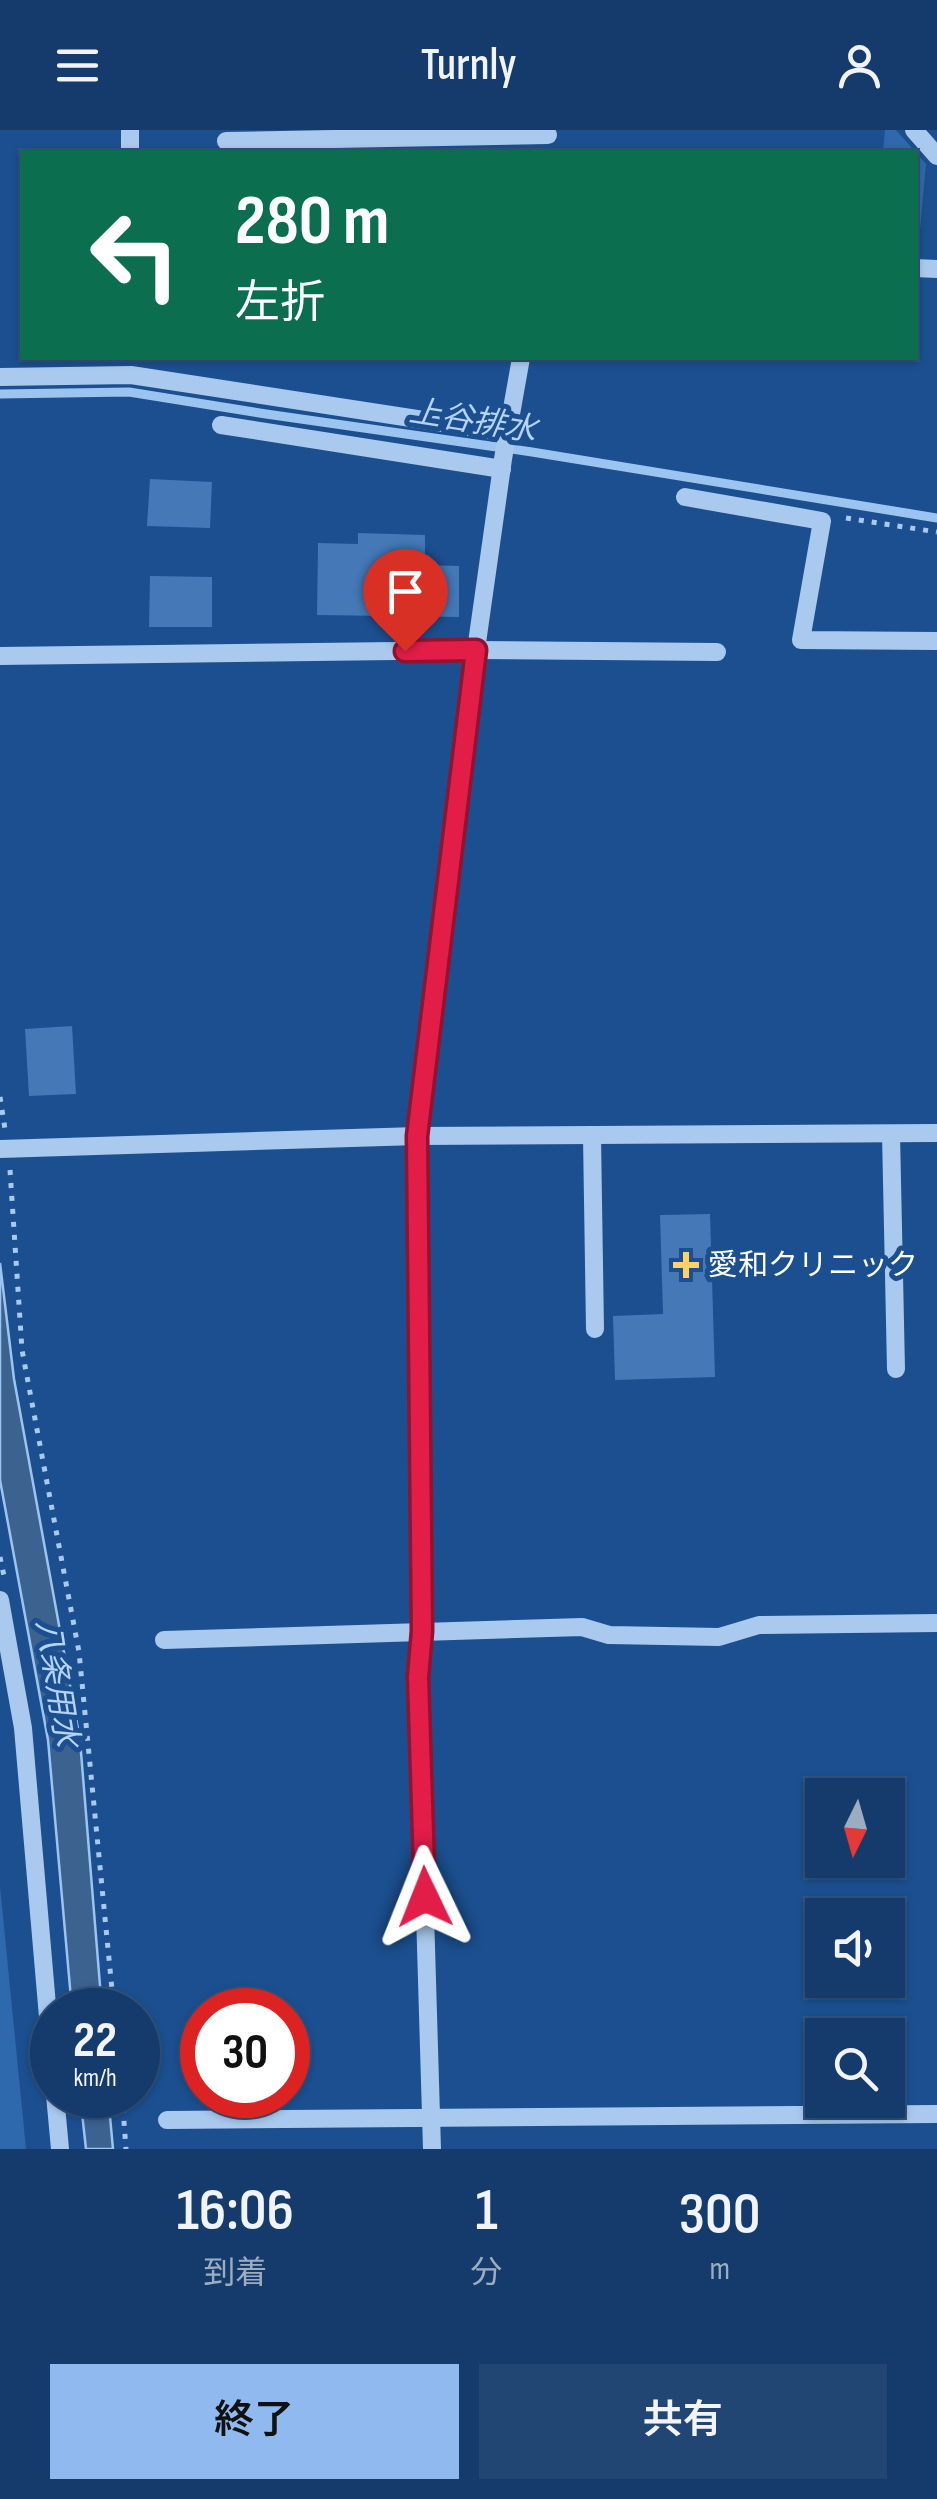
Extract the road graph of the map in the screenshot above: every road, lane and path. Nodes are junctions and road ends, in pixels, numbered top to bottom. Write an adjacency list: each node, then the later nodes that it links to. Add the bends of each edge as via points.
1 (914, 130): 4 (street)
2 (548, 139): 3 (street)
3 (226, 141)
4 (937, 156)
5 (521, 360): 9 (street)
6 (131, 366): 7 (street); 9 (street)
7 (0, 378)
8 (220, 425): 9 (street)
9 (505, 450): 14 (street)
10 (685, 497): 11 (street)
11 (822, 521): 12 (path, via 834,516); 13 (street, via 801,640)
12 (937, 532)
13 (937, 641)
14 (476, 650): 15 (street); 16 (street); 20 (street)
15 (717, 652)
16 (0, 656)
17 (0, 1097): 22 (path)
18 (937, 1133): 19 (street)
19 (891, 1134): 21 (street); 24 (street)
20 (417, 1136): 21 (street); 22 (street); 27 (street)
21 (592, 1136): 23 (street)
22 (4, 1148): 30 (path, via 22,1350 80,1652)
23 (595, 1329)
24 (896, 1369)
25 (0, 1600): 29 (street, via 23,1728)
26 (937, 1623): 27 (street, via 759,1625 719,1636 609,1636 582,1626)
27 (422, 1631): 28 (street); 32 (street)
28 (164, 1640)
29 (46, 1988)
30 (112, 1988)
31 (937, 2114): 32 (street)
32 (432, 2117): 35 (street); 38 (street)
33 (57, 2118): 36 (street)
34 (124, 2118): 37 (path)
35 (167, 2120)
36 (60, 2149)
37 (126, 2149)
38 (432, 2149)

